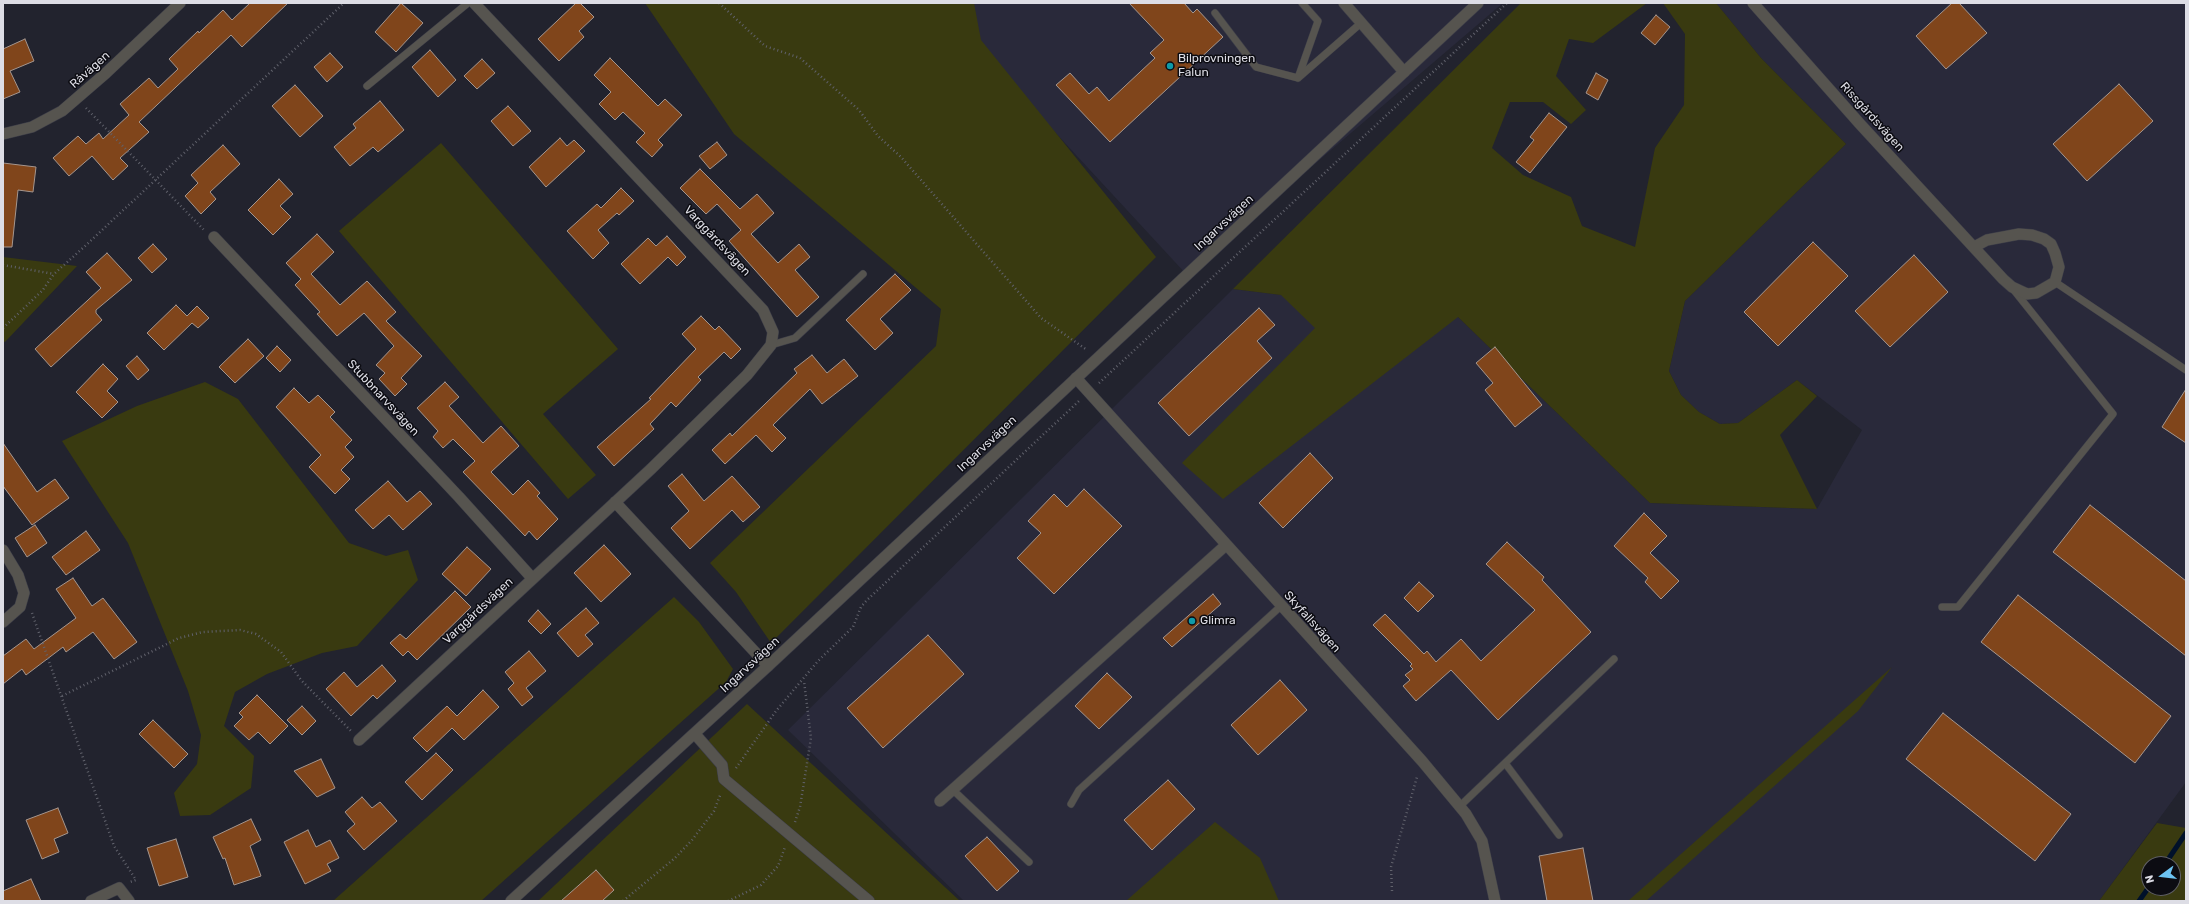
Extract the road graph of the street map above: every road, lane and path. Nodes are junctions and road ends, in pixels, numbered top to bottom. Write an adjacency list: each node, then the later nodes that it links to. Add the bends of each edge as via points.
1 (180, 3): 16 (street, Råvägen)
2 (344, 3): 18 (path)
3 (468, 3): 15 (lane)
4 (474, 3): 27 (street, Varggårdsvägen, via 763,310 772,332)
5 (719, 3): 28 (path, via 765,46 800,58 859,110 878,136 901,157 1041,318)
6 (1302, 3): 14 (lane, via 1318,21)
7 (1344, 3): 12 (street)
8 (1478, 3): 13 (street, Ingarvsvägen)
9 (1507, 3): 31 (path)
10 (1753, 3): 20 (street, Rissgårdsvägen)
11 (1215, 13): 14 (lane, via 1256,67)
12 (1361, 23): 13 (street); 14 (lane)
13 (1404, 72): 28 (street, Ingarvsvägen)
14 (1298, 78)
15 (367, 86)
16 (78, 99): 17 (street, Råvägen, via 32,127); 18 (path)
17 (3, 134)
18 (155, 180): 19 (path); 22 (path)
19 (214, 237): 35 (street, Stubbnarvsvägen)
20 (1974, 247): 24 (street, via 1987,240 2019,234 2044,239 2051,244 2056,253 2059,267); 25 (street, Rissgårdsvägen)
21 (3, 265): 22 (path)
22 (54, 274): 26 (path, via 42,291)
23 (863, 274): 27 (lane, via 795,338)
24 (2055, 282): 25 (street, Rissgårdsvägen, via 2036,293 2027,294); 29 (lane)
25 (2012, 287): 38 (lane, via 2113,414 1958,607)
26 (3, 328)
27 (771, 345): 32 (street, Varggårdsvägen, via 748,375)
28 (1098, 358): 30 (street, Ingarvsvägen)
29 (2186, 370)
30 (1076, 378): 31 (street, Skyfallsvägen); 41 (street, Ingarvsvägen)
31 (1089, 392): 33 (street, Skyfallsvägen); 42 (path, via 867,600 853,627)
32 (615, 502): 35 (street, Varggårdsvägen); 41 (street)
33 (1226, 545): 37 (street, Skyfallsvägen); 49 (street)
34 (3, 550): 36 (street, via 18,576)
35 (532, 578): 45 (street, Varggårdsvägen)
36 (24, 593): 39 (street, via 20,607); 43 (path)
37 (1281, 606): 46 (street, Skyfallsvägen); 51 (lane, via 1079,790)
38 (1942, 607)
39 (3, 622)
40 (1614, 659): 47 (lane)
41 (768, 666): 44 (street, Ingarvsvägen)
42 (804, 680): 48 (path, via 760,732 735,770); 53 (path, via 811,738 800,807)
43 (62, 696): 45 (path, via 179,638 203,632 240,630 256,634 281,652 301,680); 56 (path, via 114,846 136,880)
44 (694, 734): 48 (street, via 722,765); 60 (street, Ingarvsvägen)
45 (359, 740)
46 (1422, 761): 52 (street, Skyfallsvägen); 57 (path, via 1391,868)
47 (1505, 763): 52 (lane); 54 (lane)
48 (724, 779): 53 (street); 61 (path, via 714,811 692,840 675,858)
49 (953, 790): 50 (street); 55 (lane)
50 (940, 801)
51 (1071, 804)
52 (1460, 806): 64 (street, Skyfallsvägen, via 1482,842)
53 (790, 835): 62 (path, via 778,866 761,884); 63 (street)
54 (1559, 835)
55 (1029, 862)
56 (119, 888): 58 (street); 59 (street)
57 (1392, 891)
58 (91, 901)
59 (129, 901)
60 (511, 901)
61 (623, 901)
62 (728, 901)
63 (869, 901)
64 (1495, 901)

